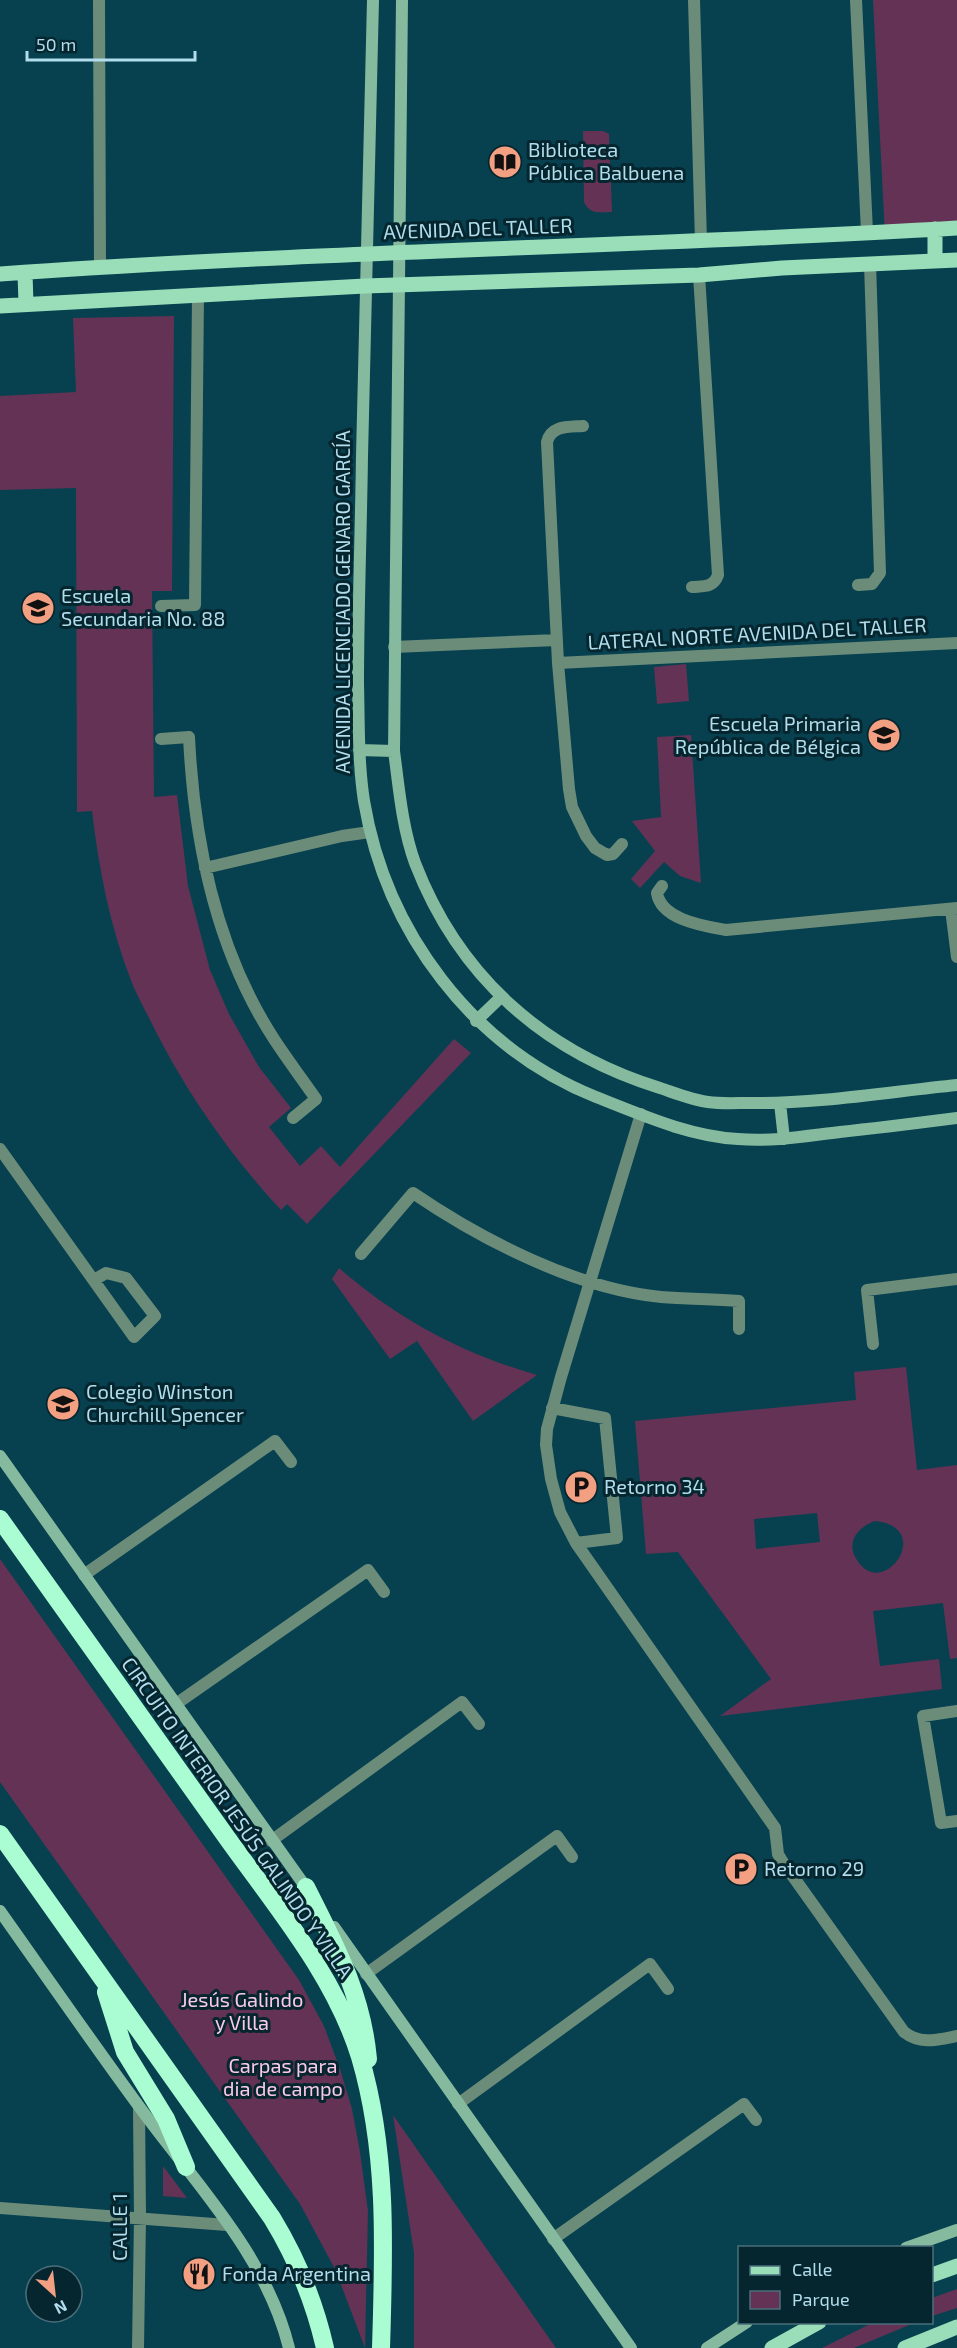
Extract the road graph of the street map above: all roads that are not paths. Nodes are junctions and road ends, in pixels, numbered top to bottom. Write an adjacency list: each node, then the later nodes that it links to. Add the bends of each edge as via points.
1 (99, 0): 15 (street)
2 (373, 0): 11 (street, AVENIDA LICENCIADO GENARO GARCÍA)
3 (402, 0): 10 (street)
4 (694, 0): 9 (street)
5 (855, 0): 8 (street)
6 (957, 228): 7 (main road, AVENIDA DEL TALLER)
7 (935, 229): 8 (main road, AVENIDA DEL TALLER); 13 (main road)
8 (867, 232): 9 (main road, AVENIDA DEL TALLER)
9 (701, 241): 10 (main road, AVENIDA DEL TALLER)
10 (399, 254): 11 (main road, AVENIDA DEL TALLER); 19 (street)
11 (366, 255): 15 (main road, AVENIDA DEL TALLER); 20 (street, AVENIDA LICENCIADO GENARO GARCÍA)
12 (957, 260): 13 (main road)
13 (935, 261): 14 (main road)
14 (870, 263): 18 (main road); 25 (street, via 880,573 872,584)
15 (100, 268): 16 (main road, AVENIDA DEL TALLER)
16 (25, 273): 17 (main road, AVENIDA DEL TALLER); 22 (main road)
17 (0, 274)
18 (699, 274): 19 (main road); 26 (street, via 718,575 709,586)
19 (399, 285): 20 (main road); 30 (street)
20 (365, 286): 21 (main road); 33 (street, AVENIDA LICENCIADO GENARO GARCÍA)
21 (198, 294): 22 (main road); 27 (street, via 195,605)
22 (26, 304): 23 (main road)
23 (0, 306)
24 (583, 426): 28 (street, via 553,431 547,442)
25 (858, 585)
26 (692, 587)
27 (161, 606)
28 (557, 640): 30 (street); 31 (street)
29 (957, 643): 31 (street, LATERAL NORTE AVENIDA DEL TALLER)
30 (394, 647): 34 (street)
31 (558, 663): 36 (street, via 572,807 586,836 602,853 613,854)
32 (161, 739): 37 (street, via 189,737 192,790)
33 (359, 750): 34 (street); 35 (street, AVENIDA LICENCIADO GENARO GARCÍA)
34 (394, 751): 41 (street, via 404,824 433,903 456,941)
35 (370, 832): 37 (street); 42 (street, AVENIDA LICENCIADO GENARO GARCÍA, via 394,902 417,945)
36 (622, 844)
37 (205, 868): 46 (street, via 222,929 253,1002 316,1099)
38 (662, 886): 39 (street, via 657,893 662,906 693,924 726,930)
39 (954, 909): 40 (street)
40 (957, 957)
41 (501, 997): 42 (street); 44 (street, via 567,1049 612,1071 707,1102)
42 (476, 1021): 45 (street, AVENIDA LICENCIADO GENARO GARCÍA, via 542,1070 574,1088)
43 (957, 1085): 44 (street)
44 (780, 1103): 48 (street)
45 (641, 1114): 48 (street, AVENIDA LICENCIADO GENARO GARCÍA, via 690,1132 738,1139); 53 (street)
46 (293, 1118)
47 (957, 1118): 48 (street, AVENIDA LICENCIADO GENARO GARCÍA)
48 (784, 1139)
49 (0, 1149): 51 (street)
50 (361, 1254): 53 (street, via 413,1193 485,1238)
51 (94, 1280): 51 (street, via 106,1273 126,1278 154,1316 134,1337)
52 (957, 1280): 55 (street, via 867,1290)
53 (590, 1281): 54 (street, via 660,1297 739,1301); 56 (street)
54 (739, 1329)
55 (873, 1344)
56 (552, 1408): 60 (street, via 546,1445 548,1465 560,1512); 60 (street, via 605,1418 617,1538)
57 (0, 1456): 61 (street)
58 (291, 1462): 61 (street, via 275,1440)
59 (0, 1519): 78 (highway, CIRCUITO INTERIOR JESÚS GALINDO Y VILLA, via 317,1967 344,2015)
60 (576, 1543): 75 (street, via 775,1828 778,1854 904,2032 914,2040)
61 (84, 1575): 63 (street)
62 (384, 1592): 63 (street, via 368,1570)
63 (176, 1704): 68 (street)
64 (957, 1711): 66 (street, via 923,1716 941,1823)
65 (479, 1724): 68 (street, via 462,1702)
66 (957, 1821)
67 (0, 1834): 73 (highway)
68 (272, 1841): 70 (street)
69 (572, 1857): 72 (street, via 557,1836)
70 (306, 1887): 72 (street); 78 (highway, via 358,1999)
71 (0, 1911): 77 (street)
72 (366, 1974): 76 (street)
73 (101, 1976): 80 (highway, via 124,2052 166,2119); 94 (highway, via 254,2190 289,2246 316,2309)
74 (668, 1989): 76 (street, via 650,1964)
75 (957, 2036)
76 (458, 2104): 85 (street)
77 (139, 2107): 80 (street); 82 (street, CALLE 1)
78 (373, 2108): 95 (highway, CIRCUITO INTERIOR JESÚS GALINDO Y VILLA, via 384,2224)
79 (756, 2120): 85 (street, via 744,2104)
80 (186, 2167): 83 (street)
81 (0, 2208): 82 (street)
82 (140, 2218): 83 (street); 92 (street, CALLE 1)
83 (227, 2225): 93 (street, via 261,2277)
84 (957, 2230): 86 (street)
85 (553, 2239): 96 (street)
86 (909, 2246)
87 (957, 2266): 88 (main road)
88 (933, 2275)
89 (744, 2324): 97 (street)
90 (815, 2324): 98 (main road)
91 (957, 2327): 99 (main road)
92 (138, 2348)
93 (289, 2348)
94 (325, 2348)
95 (381, 2348)
96 (630, 2348)
97 (707, 2348)
98 (772, 2348)
99 (905, 2348)

